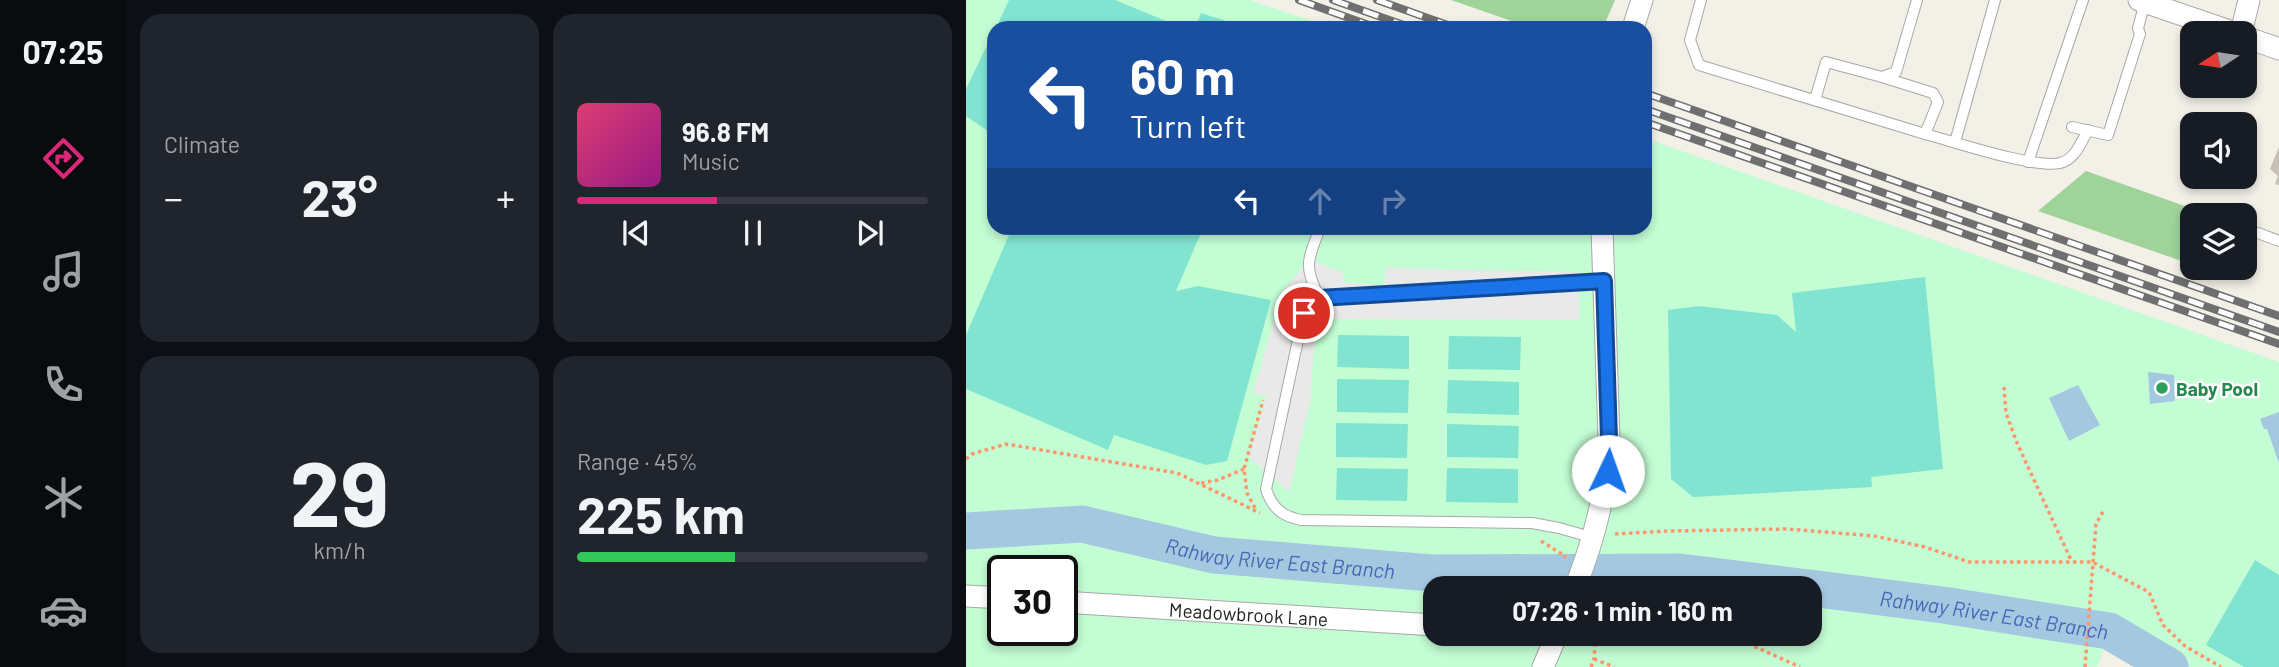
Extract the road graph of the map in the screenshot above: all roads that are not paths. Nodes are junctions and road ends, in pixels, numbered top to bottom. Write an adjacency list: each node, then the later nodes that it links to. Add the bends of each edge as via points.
1 (1642, 0): 8 (street)
2 (1700, 0): 14 (lane, via 1690,40 1699,65)
3 (1917, 0): 13 (lane, via 1896,72)
4 (1995, 0): 18 (lane)
5 (2083, 0): 19 (lane)
6 (2249, 0): 10 (street)
7 (2143, 1): 9 (street); 16 (lane, via 2140,34 2108,135)
8 (1635, 21)
9 (2200, 21)
10 (2244, 21)
11 (2258, 42): 12 (street)
12 (2279, 49)
13 (1882, 77): 14 (lane, via 1826,62); 17 (lane, via 1933,93 1938,102)
14 (1815, 100): 17 (lane)
15 (2072, 127): 16 (lane)
16 (2088, 130): 19 (lane, via 2073,156 2061,163)
17 (1926, 135): 18 (lane)
18 (1955, 142): 19 (lane)
19 (2028, 162)
20 (2258, 233): 23 (lane)
21 (1317, 235): 25 (lane, via 1308,267)
22 (1602, 235): 24 (street)
23 (2279, 241)
24 (1604, 281): 25 (lane); 26 (street, via 1609,439)
25 (1319, 298): 26 (lane, via 1304,313 1266,489 1276,509 1301,520 1532,523)
26 (1598, 542): 27 (street)
27 (1581, 576)
28 (966, 596): 29 (street)
29 (987, 597)
30 (1078, 603): 31 (street, Meadowbrook Lane)
31 (1423, 624)
32 (1552, 646): 33 (street)
33 (1543, 667)

